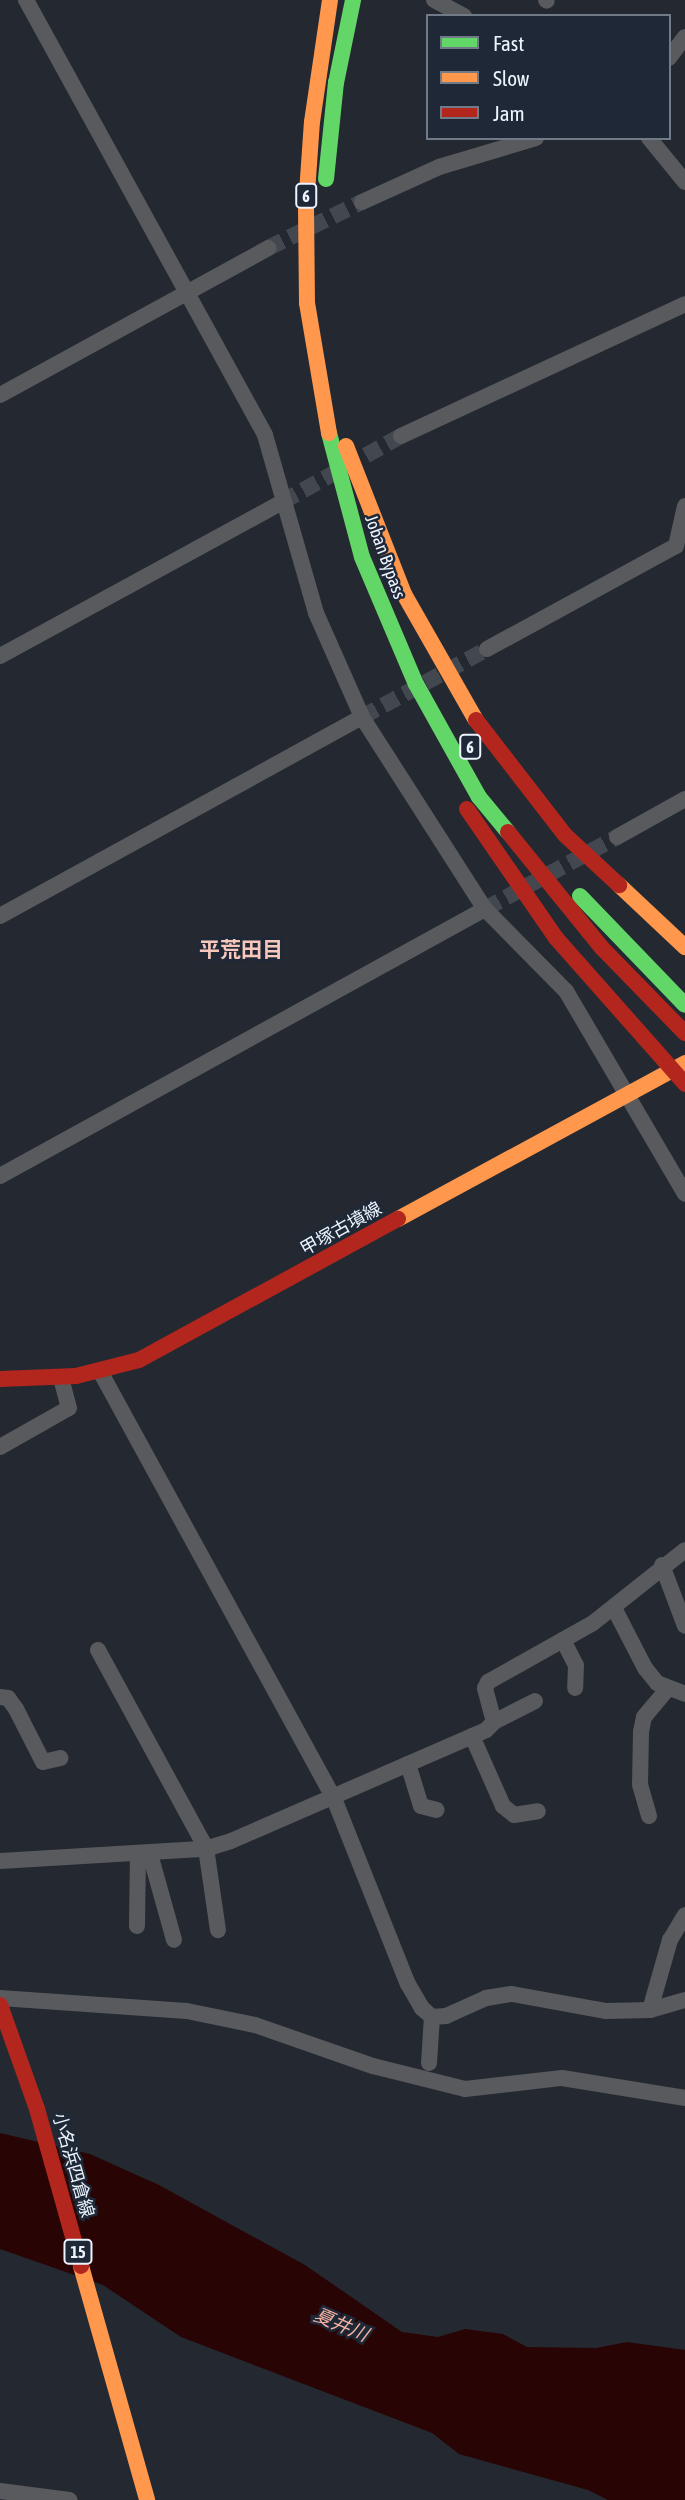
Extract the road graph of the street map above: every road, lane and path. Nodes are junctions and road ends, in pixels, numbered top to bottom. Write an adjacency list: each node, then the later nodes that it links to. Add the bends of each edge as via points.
1 (26, 0): 13 (street)
2 (330, 0): 15 (main road, Joban Bypass / 6, via 315,87 306,207 307,303)
3 (353, 0): 18 (main road, Joban Bypass / 6, via 336,83 323,203 322,312)
4 (445, 2): 5 (street)
5 (461, 14)
6 (679, 36): 7 (street)
7 (671, 54)
8 (529, 140): 11 (street, via 439,167)
9 (651, 140): 10 (street)
10 (685, 182)
11 (362, 202)
12 (268, 248): 13 (street)
13 (187, 291): 16 (street); 19 (street, via 265,435)
14 (685, 304): 17 (street)
15 (320, 392): 30 (main road, Joban Bypass / 6, via 341,489 362,557 443,737 479,797 545,881); 31 (main road, via 321,444 367,608 426,736 463,802 541,917)
16 (0, 395)
17 (401, 436)
18 (342, 437): 28 (main road, via 404,594 477,722 565,835); 29 (main road, Joban Bypass / 6, via 404,627 492,783 559,872)
19 (282, 502): 22 (street); 23 (street, via 316,613)
20 (685, 506): 21 (street, via 676,546)
21 (487, 649)
22 (0, 656)
23 (362, 717): 26 (street); 27 (street)
24 (685, 799): 25 (street)
25 (617, 836)
26 (485, 909): 33 (street, via 566,992); 34 (street)
27 (0, 916)
28 (685, 947)
29 (685, 1005)
30 (683, 1031)
31 (678, 1067): 32 (main road); 33 (main road, 甲塚古墳線)
32 (685, 1084)
33 (628, 1093): 35 (street); 36 (main road, 甲塚古墳線, via 160,1349)
34 (0, 1176)
35 (685, 1194)
36 (101, 1373): 37 (main road, 甲塚古墳線); 55 (street)
37 (61, 1378): 38 (main road, 甲塚古墳線); 39 (street, via 69,1408)
38 (0, 1379)
39 (0, 1447)
40 (685, 1550): 41 (street)
41 (662, 1565): 42 (street); 43 (street)
42 (614, 1608): 44 (street); 47 (street, via 645,1668)
43 (685, 1626)
44 (563, 1640): 46 (street, via 576,1665); 51 (street, via 488,1682 485,1688)
45 (98, 1650): 59 (street)
46 (575, 1688)
47 (668, 1688): 48 (street); 58 (street, via 650,1708 641,1732 640,1784)
48 (685, 1694)
49 (0, 1697): 53 (street, via 8,1698 16,1709 43,1762)
50 (535, 1701): 51 (street)
51 (494, 1723): 52 (street)
52 (472, 1736): 54 (street); 57 (street, via 503,1806 514,1815)
53 (61, 1759)
54 (408, 1764): 55 (street); 56 (street, via 421,1806)
55 (334, 1796): 59 (street); 70 (street, via 408,1984)
56 (437, 1810)
57 (538, 1811)
58 (649, 1816)
59 (206, 1848): 60 (street); 64 (street)
60 (144, 1855): 61 (street); 63 (street); 65 (street)
61 (0, 1861)
62 (685, 1915): 69 (street, via 670,1940)
63 (136, 1926)
64 (218, 1930)
65 (174, 1940)
66 (0, 1998): 72 (street, via 187,2011 255,2025 373,2066 465,2089 562,2078)
67 (685, 2000): 69 (street)
68 (0, 2006): 75 (main road, 小名浜四倉線 / 15, via 37,2109)
69 (650, 2010): 70 (street, via 575,2008 512,1994)
70 (432, 2017): 71 (street)
71 (429, 2063)
72 (685, 2098)
73 (7, 2494): 74 (street)
74 (69, 2500)
75 (147, 2500)

